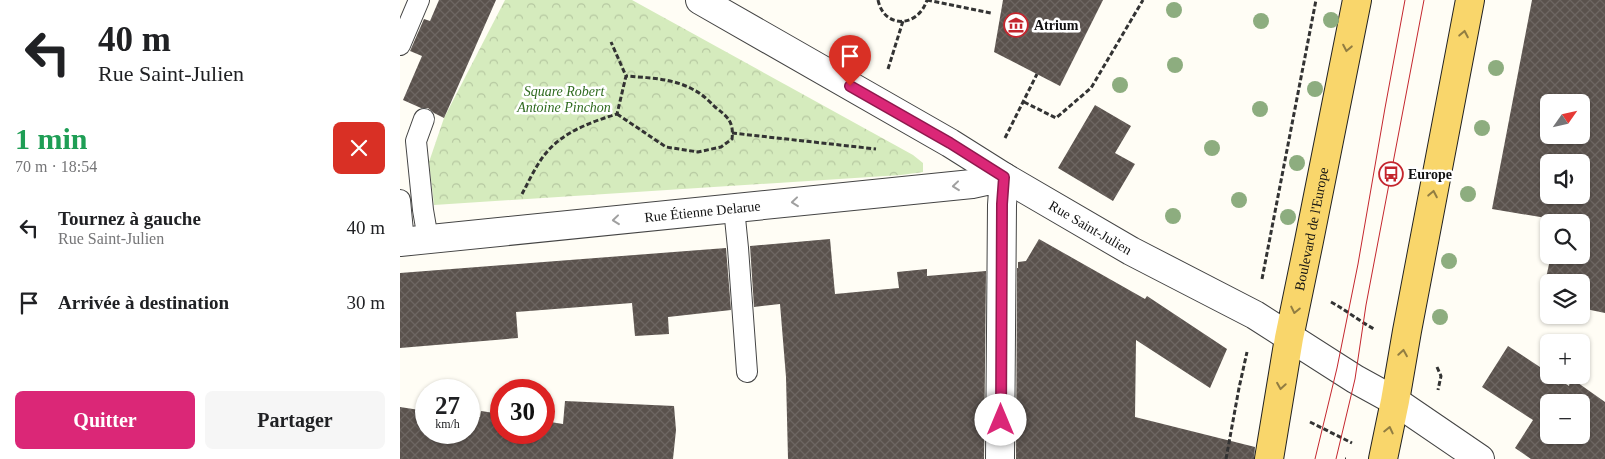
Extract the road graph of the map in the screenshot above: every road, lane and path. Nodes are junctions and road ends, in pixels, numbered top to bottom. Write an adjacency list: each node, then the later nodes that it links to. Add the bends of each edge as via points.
1 (418, 0): 12 (lane)
2 (700, 0): 22 (street, Rue Saint-Julien)
3 (878, 0): 10 (path, via 882,12)
4 (927, 0): 9 (path); 10 (path, via 924,10)
5 (1143, 0): 16 (path, via 1091,88 1056,118)
6 (1316, 0): 27 (path)
7 (1357, 0): 28 (main road, Boulevard de l'Europe, one-way to 28)
8 (1470, 0): 30 (main road, one-way to 8)
9 (991, 13)
10 (903, 21): 13 (path)
11 (611, 42): 15 (path)
12 (400, 45)
13 (888, 69)
14 (1037, 74): 16 (path)
15 (626, 76): 17 (path); 19 (path, via 656,78 696,90 728,117)
16 (1024, 102): 20 (path)
17 (617, 114): 19 (path, via 666,147 698,152 721,147 732,139); 24 (path, via 561,138 545,154)
18 (424, 119): 26 (lane, via 416,141 423,210)
19 (732, 133): 21 (path)
20 (1006, 136)
21 (876, 149)
22 (1004, 177): 25 (street, Rue Étienne Delarue, one-way to 25, via 972,184); 29 (street, Rue Saint-Julien, via 1131,251 1255,315); 38 (street)
23 (400, 200): 26 (lane)
24 (518, 201)
25 (734, 208): 26 (street, Rue Étienne Delarue, one-way to 26); 33 (lane)
26 (411, 241)
27 (1261, 282)
28 (1300, 285): 29 (main road, Boulevard de l'Europe, one-way to 29); 30 (path)
29 (1289, 338): 35 (street, Rue Saint-Julien); 36 (main road, Boulevard de l'Europe, one-way to 36)
30 (1404, 346): 35 (main road, one-way to 30)
31 (1248, 350): 39 (path)
32 (1438, 367): 34 (path)
33 (747, 372)
34 (1437, 396)
35 (1396, 401): 41 (main road, one-way to 35); 42 (street, Rue Saint-Julien)
36 (1278, 406): 37 (path); 40 (main road, Boulevard de l'Europe)
37 (1357, 446)
38 (1000, 459)
39 (1226, 459)
40 (1269, 459)
41 (1382, 459)
42 (1480, 459)

